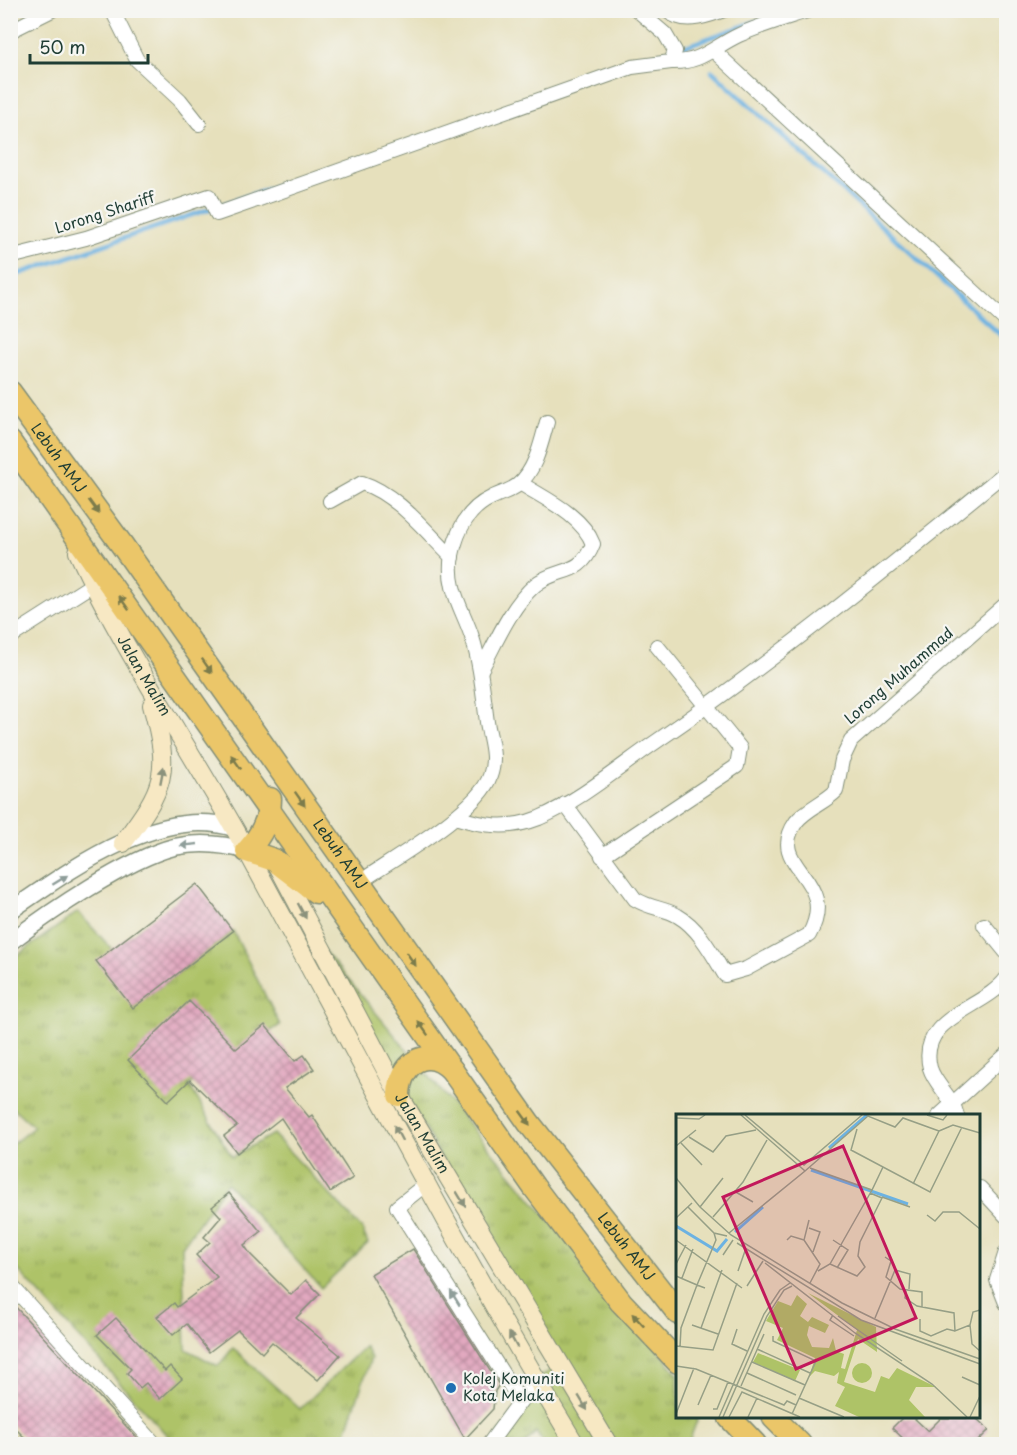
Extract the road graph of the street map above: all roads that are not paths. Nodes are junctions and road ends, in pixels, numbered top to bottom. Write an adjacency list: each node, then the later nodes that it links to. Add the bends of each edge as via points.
1 (52, 10): 8 (street)
2 (112, 10): 11 (street, via 137,60)
3 (637, 10): 7 (street)
4 (724, 10): 6 (street, via 694,19 677,18)
5 (810, 10): 9 (street, via 739,35)
6 (667, 11): 7 (street)
7 (660, 30): 10 (street)
8 (10, 31)
9 (714, 51): 10 (street, via 683,63); 13 (street)
10 (673, 57): 12 (street, Lorong Shariff, via 632,67 217,214 209,195 86,238)
11 (199, 123)
12 (10, 257)
13 (1006, 321)
14 (10, 392): 29 (highway, Lebuh AMJ, one-way to 29)
15 (547, 422): 18 (street, via 531,468)
16 (10, 442): 20 (highway, Lebuh AMJ)
17 (1006, 472): 28 (street, via 890,567)
18 (520, 483): 21 (street, via 478,505 457,536); 26 (street, via 577,521 593,544 579,566 537,583 525,596)
19 (330, 501): 21 (street, via 362,483 373,487 401,508)
20 (63, 517): 22 (main road, Jalan Malim); 31 (highway, Lebuh AMJ, one-way to 20)
21 (452, 558): 26 (street, via 453,594)
22 (93, 584): 24 (street); 27 (main road, Jalan Malim)
23 (1006, 604): 36 (street, Lorong Muhammad, via 851,741 842,760 836,790 796,823 788,848 819,904 809,935 746,969 725,975 689,925 678,916 635,899)
24 (10, 637)
25 (657, 646): 28 (street)
26 (481, 670): 32 (street, via 494,758 490,777 474,800)
27 (147, 684): 33 (main road, Jalan Malim); 34 (main road, one-way to 27, via 155,798 164,766 162,740)
28 (708, 706): 30 (street); 36 (street, via 740,748 737,766)
29 (255, 734): 31 (highway, via 268,770); 38 (highway, Lebuh AMJ, one-way to 38)
30 (565, 804): 32 (street, via 538,818 496,828); 36 (street)
31 (270, 810): 35 (highway); 43 (highway, Lebuh AMJ)
32 (455, 817): 38 (street)
33 (234, 828): 34 (street, via 218,822 181,823); 35 (main road)
34 (123, 843): 39 (street, one-way to 34)
35 (252, 845): 37 (highway); 41 (street, one-way to 41, via 192,844 154,854 98,884); 49 (main road, Jalan Malim, one-way to 35)
36 (602, 856)
37 (274, 860): 43 (highway, via 317,892); 47 (main road, Jalan Malim, one-way to 47)
38 (357, 883): 55 (highway, Lebuh AMJ, one-way to 55, via 529,1123)
39 (10, 911)
40 (984, 925): 42 (street)
41 (10, 942)
42 (1006, 952)
43 (380, 967): 46 (highway, Lebuh AMJ, one-way to 43)
44 (1006, 979): 48 (street, via 986,999 956,1013 933,1040 928,1055 931,1070)
45 (1006, 1055): 48 (street)
46 (455, 1073): 47 (highway, via 433,1058 420,1059 407,1067 399,1079); 56 (highway, Lebuh AMJ, one-way to 46, via 621,1302 534,1188)
47 (399, 1095): 66 (main road, Jalan Malim, one-way to 66)
48 (956, 1110)
49 (426, 1184): 57 (main road, Jalan Malim, one-way to 49); 58 (street, one-way to 49, via 397,1207)
50 (981, 1189): 51 (street)
51 (1006, 1216)
52 (1006, 1252): 54 (street, via 997,1280)
53 (10, 1284): 63 (street)
54 (1006, 1303)
55 (676, 1310)
56 (676, 1360)
57 (536, 1380): 58 (street); 65 (main road, Jalan Malim)
58 (520, 1401): 64 (street)
59 (731, 1419): 67 (highway)
60 (775, 1419): 68 (highway)
61 (10, 1440): 62 (street)
62 (15, 1444)
63 (155, 1444)
64 (489, 1444)
65 (575, 1444)
66 (608, 1444)
67 (755, 1444)
68 (800, 1444)

